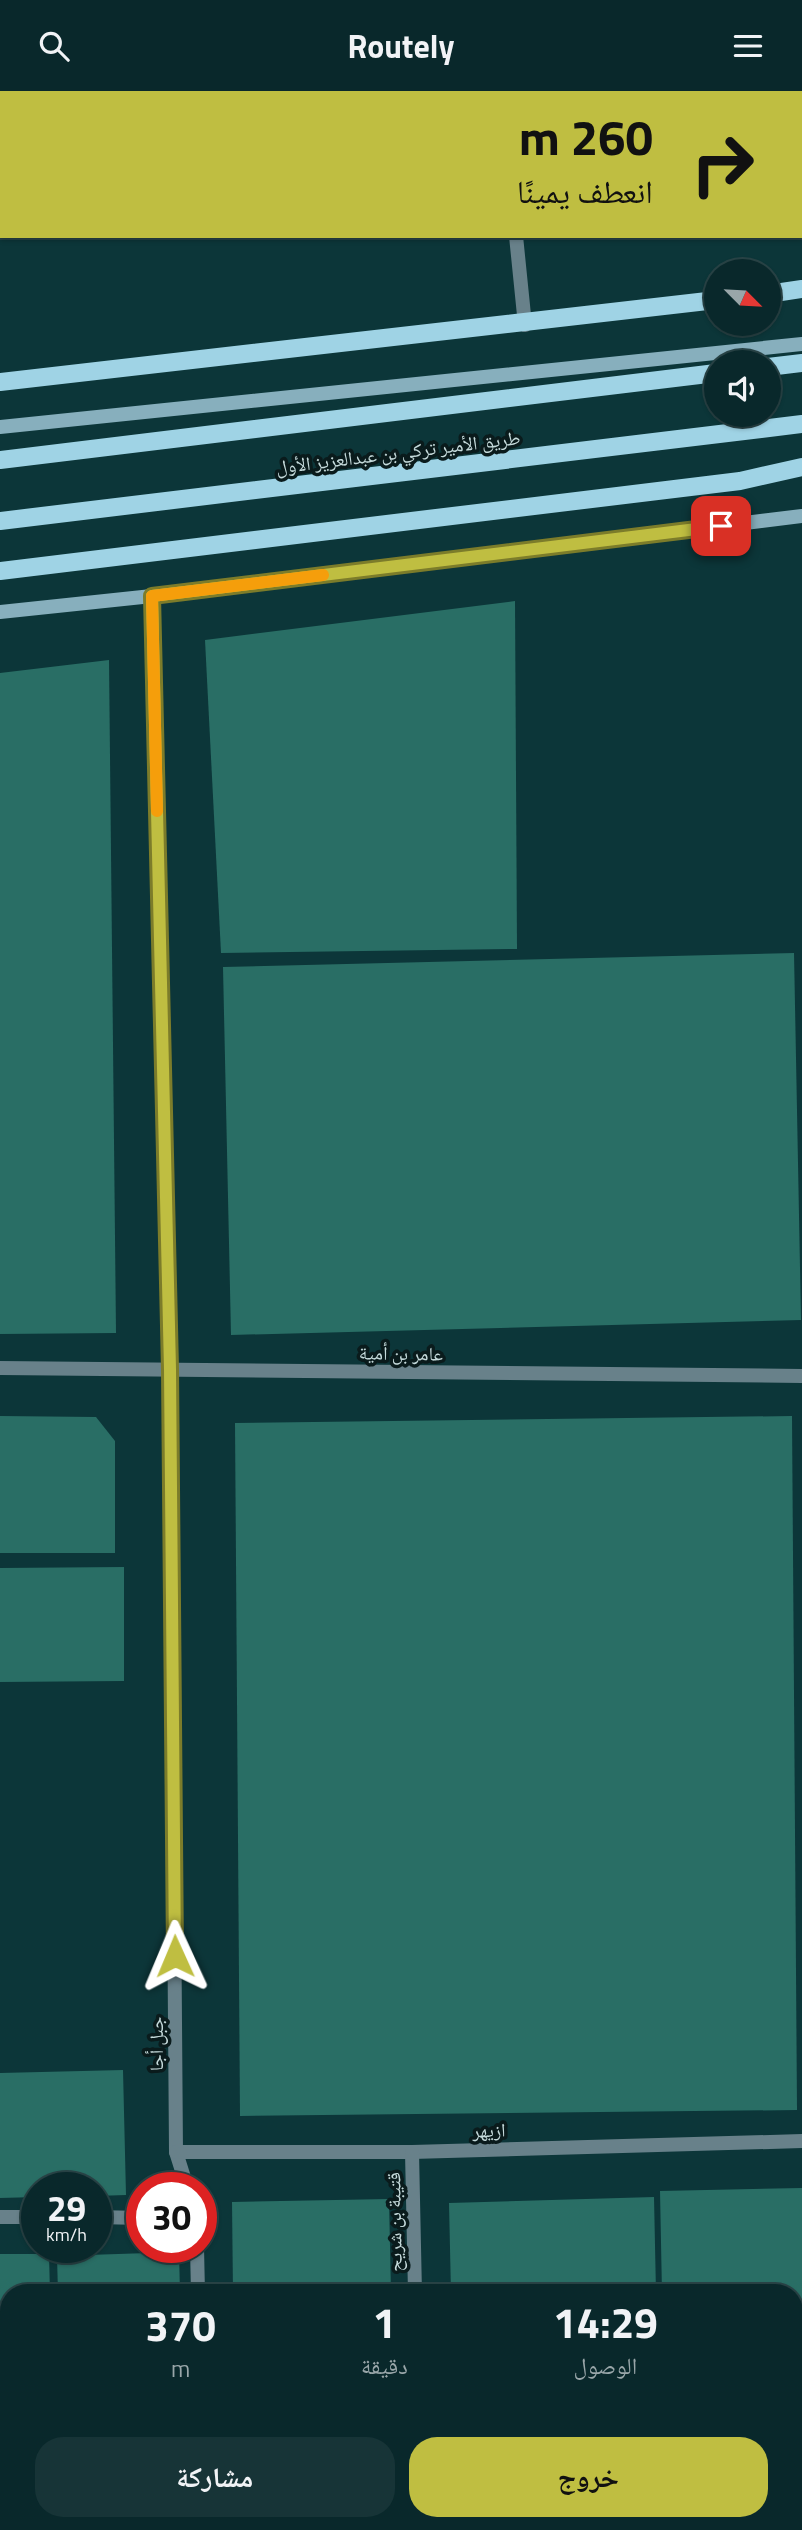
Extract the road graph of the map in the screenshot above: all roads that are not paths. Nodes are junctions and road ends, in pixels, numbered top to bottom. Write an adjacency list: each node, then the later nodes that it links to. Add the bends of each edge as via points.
1 (516, 238): 5 (street)
2 (802, 289): 3 (main road)
3 (781, 292)
4 (704, 302): 5 (main road)
5 (524, 325): 10 (main road)
6 (802, 344): 12 (street)
7 (802, 363): 8 (main road)
8 (781, 365)
9 (704, 374): 13 (main road, طريق الأمير تركي بن عبدالعزيز الأول)
10 (0, 382)
11 (802, 424): 16 (main road, طريق الأمير تركي بن عبدالعزيز الأول)
12 (0, 427)
13 (0, 460)
14 (802, 467): 17 (main road, via 740,481)
15 (802, 516): 18 (street)
16 (0, 521)
17 (0, 571)
18 (152, 596): 19 (street); 21 (street, جبل أجا)
19 (0, 612)
20 (0, 1368): 21 (street, عامر بن أمية)
21 (170, 1369): 22 (street, عامر بن أمية); 24 (street, جبل أجا)
22 (802, 1376)
23 (802, 2141): 25 (street, ازيهر)
24 (176, 2152): 25 (street, ازيهر); 26 (street, جبل أجا)
25 (412, 2152): 31 (street, قتيبة بن شريح)
26 (182, 2172)
27 (0, 2217): 28 (street)
28 (21, 2217)
29 (197, 2263): 30 (street)
30 (198, 2284)
31 (415, 2284)

